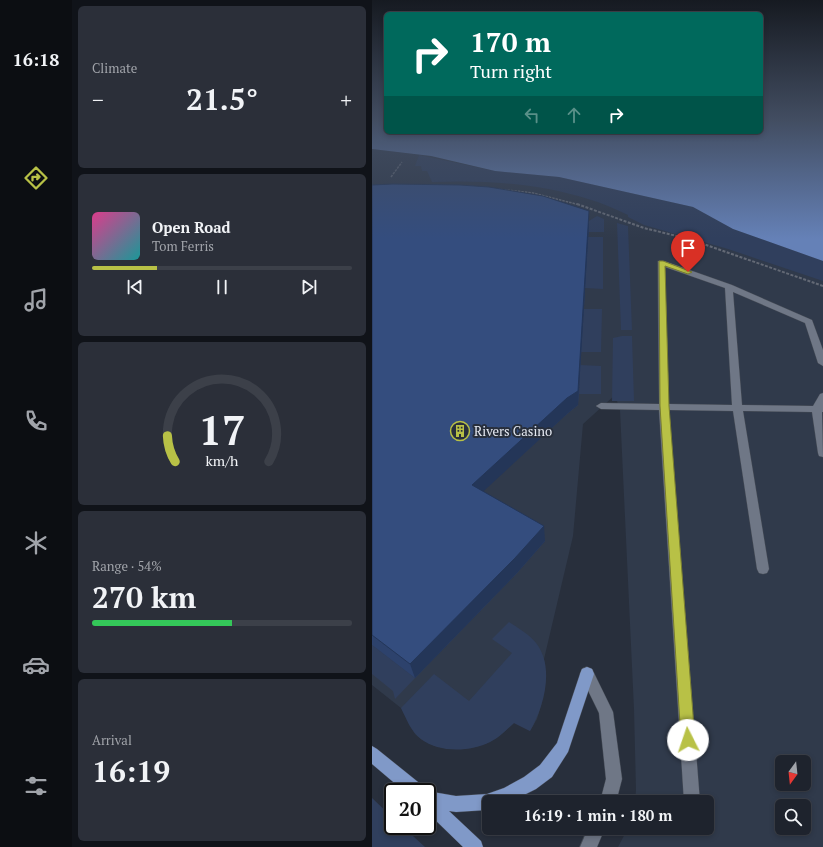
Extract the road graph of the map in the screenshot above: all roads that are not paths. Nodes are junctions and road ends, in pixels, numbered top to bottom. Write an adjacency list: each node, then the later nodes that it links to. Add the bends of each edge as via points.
1 (729, 286): 2 (street, via 809,322); 5 (street, via 661,263); 6 (street)
2 (823, 363)
3 (823, 396): 7 (street)
4 (601, 406): 5 (street)
5 (664, 406): 6 (street); 14 (street)
6 (738, 407): 7 (street); 9 (street)
7 (819, 409): 8 (street)
8 (823, 453)
9 (763, 569)
10 (587, 674): 13 (street, via 606,712 614,779); 15 (main road, via 563,748 546,771 530,783 487,802 456,804)
11 (372, 754): 12 (main road)
12 (406, 783)
13 (610, 795)
14 (692, 795)
15 (436, 801)
16 (436, 809): 18 (main road)
17 (594, 835): 19 (street)
18 (475, 847)
19 (588, 847)

